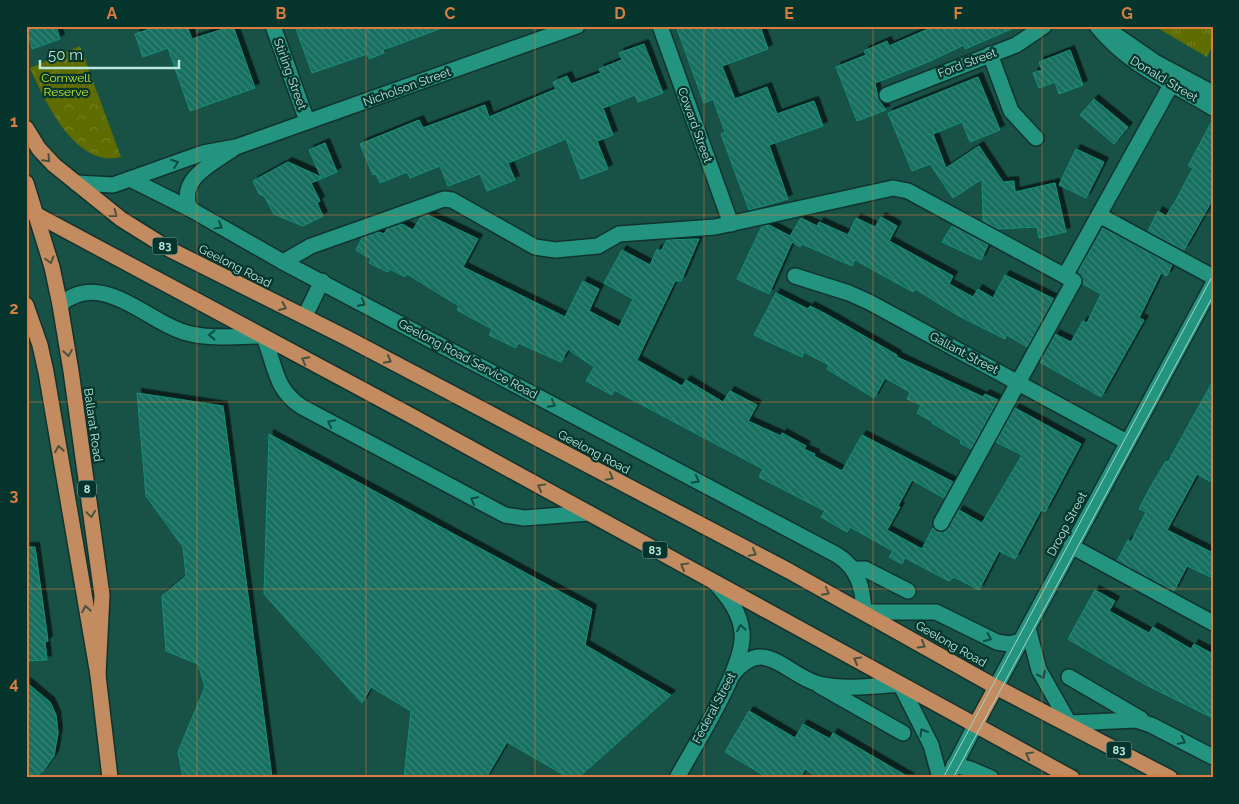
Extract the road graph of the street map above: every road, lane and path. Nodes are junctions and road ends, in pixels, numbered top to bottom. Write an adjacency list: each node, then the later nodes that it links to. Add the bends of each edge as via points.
1 (273, 26): 13 (street, Stirling Street)
2 (577, 26): 7 (street, Nicholson Street)
3 (660, 26): 23 (street, Coward Street)
4 (1044, 26): 8 (street, Ford Street, via 1023,42)
5 (1097, 26): 9 (street, Donald Street, via 1128,58)
6 (1104, 26): 10 (street, Donald Street, via 1155,62)
7 (553, 30): 13 (street, Nicholson Street)
8 (990, 54): 11 (street, Ford Street); 15 (street, via 1011,111)
9 (1171, 85): 12 (street, Donald Street); 22 (street)
10 (1213, 93)
11 (887, 95)
12 (1213, 108)
13 (306, 121): 16 (street, Nicholson Street)
14 (26, 128): 19 (highway, Geelong Road / 83, one-way to 19, via 42,153)
15 (1036, 138)
16 (236, 147): 17 (street, Nicholson Street, one-way to 16, via 203,153); 20 (street, Nicholson Street, via 191,181 186,194)
17 (130, 179): 19 (street, via 104,186); 20 (street, Geelong Road Service Road)
18 (26, 183): 21 (highway, Ballarat Road / 8)
19 (76, 183): 32 (highway, Geelong Road / 83, one-way to 32, via 121,219 154,240 261,297)
20 (190, 209): 24 (street, Geelong Road Service Road, one-way to 24)
21 (32, 212): 31 (highway, Ballarat Road / 8, one-way to 31); 33 (highway, 83)
22 (1099, 215): 26 (street); 27 (street)
23 (731, 224): 24 (street, via 619,234 598,246 542,250 452,200 444,199 311,246); 26 (street, via 900,188)
24 (283, 262): 28 (street, Geelong Road Service Road)
25 (795, 276): 34 (street, Gallant Street, via 869,302)
26 (1065, 276): 34 (street, via 1074,281)
27 (1213, 277)
28 (322, 281): 32 (street); 39 (street, Geelong Road Service Road, one-way to 39, via 837,555)
29 (1213, 284): 35 (street, Droop Street)
30 (26, 305): 45 (highway, Ballarat Road / 8, one-way to 30, via 43,356)
31 (60, 305): 33 (street, one-way to 31, via 192,335 100,293 82,292); 45 (highway, Ballarat Road / 8, one-way to 45, via 102,595)
32 (305, 316): 42 (highway, Geelong Road / 83, one-way to 42)
33 (262, 337): 36 (highway, 83, one-way to 33); 36 (street, one-way to 33, via 524,518 505,515 302,408 280,388)
34 (1018, 382): 35 (street, Gallant Street); 37 (street)
35 (1127, 442): 38 (street, Droop Street)
36 (588, 513): 40 (highway, 83, one-way to 36)
37 (941, 523)
38 (1072, 546): 43 (street); 44 (street, Droop Street)
39 (853, 569): 41 (street, Geelong Road Service Road, via 865,569); 42 (street, Geelong Road Service Road, via 863,591)
40 (715, 583): 46 (street, Federal Street, one-way to 40, via 741,649 741,630 734,607); 49 (highway, 83, one-way to 40)
41 (908, 591)
42 (864, 612): 44 (street, one-way to 44, via 936,612 997,642 1009,644); 50 (highway, Geelong Road / 83, one-way to 50)
43 (1213, 623)
44 (1024, 635): 50 (street, Droop Street); 51 (street, one-way to 51, via 1039,670)
45 (98, 675): 57 (highway, Ballarat Road / 8)
46 (732, 675): 48 (street, via 745,662 760,656 772,658); 58 (street, Federal Street)
47 (1069, 677): 53 (street)
48 (805, 678): 49 (street, via 830,685); 54 (street)
49 (900, 684): 52 (highway, 83); 59 (street, one-way to 49, via 931,745)
50 (996, 687): 51 (highway, Geelong Road / 83); 52 (highway, Droop Street)
51 (1069, 723): 53 (street, via 1130,720); 62 (highway, Geelong Road / 83)
52 (976, 724): 56 (street, Droop Street); 61 (highway, 83, one-way to 52)
53 (1150, 725): 55 (street, one-way to 55)
54 (904, 733)
55 (1213, 757)
56 (951, 772): 60 (street, via 970,769)
57 (110, 778)
58 (677, 778)
59 (940, 778)
60 (991, 778)
61 (1072, 778)
62 (1170, 778)

